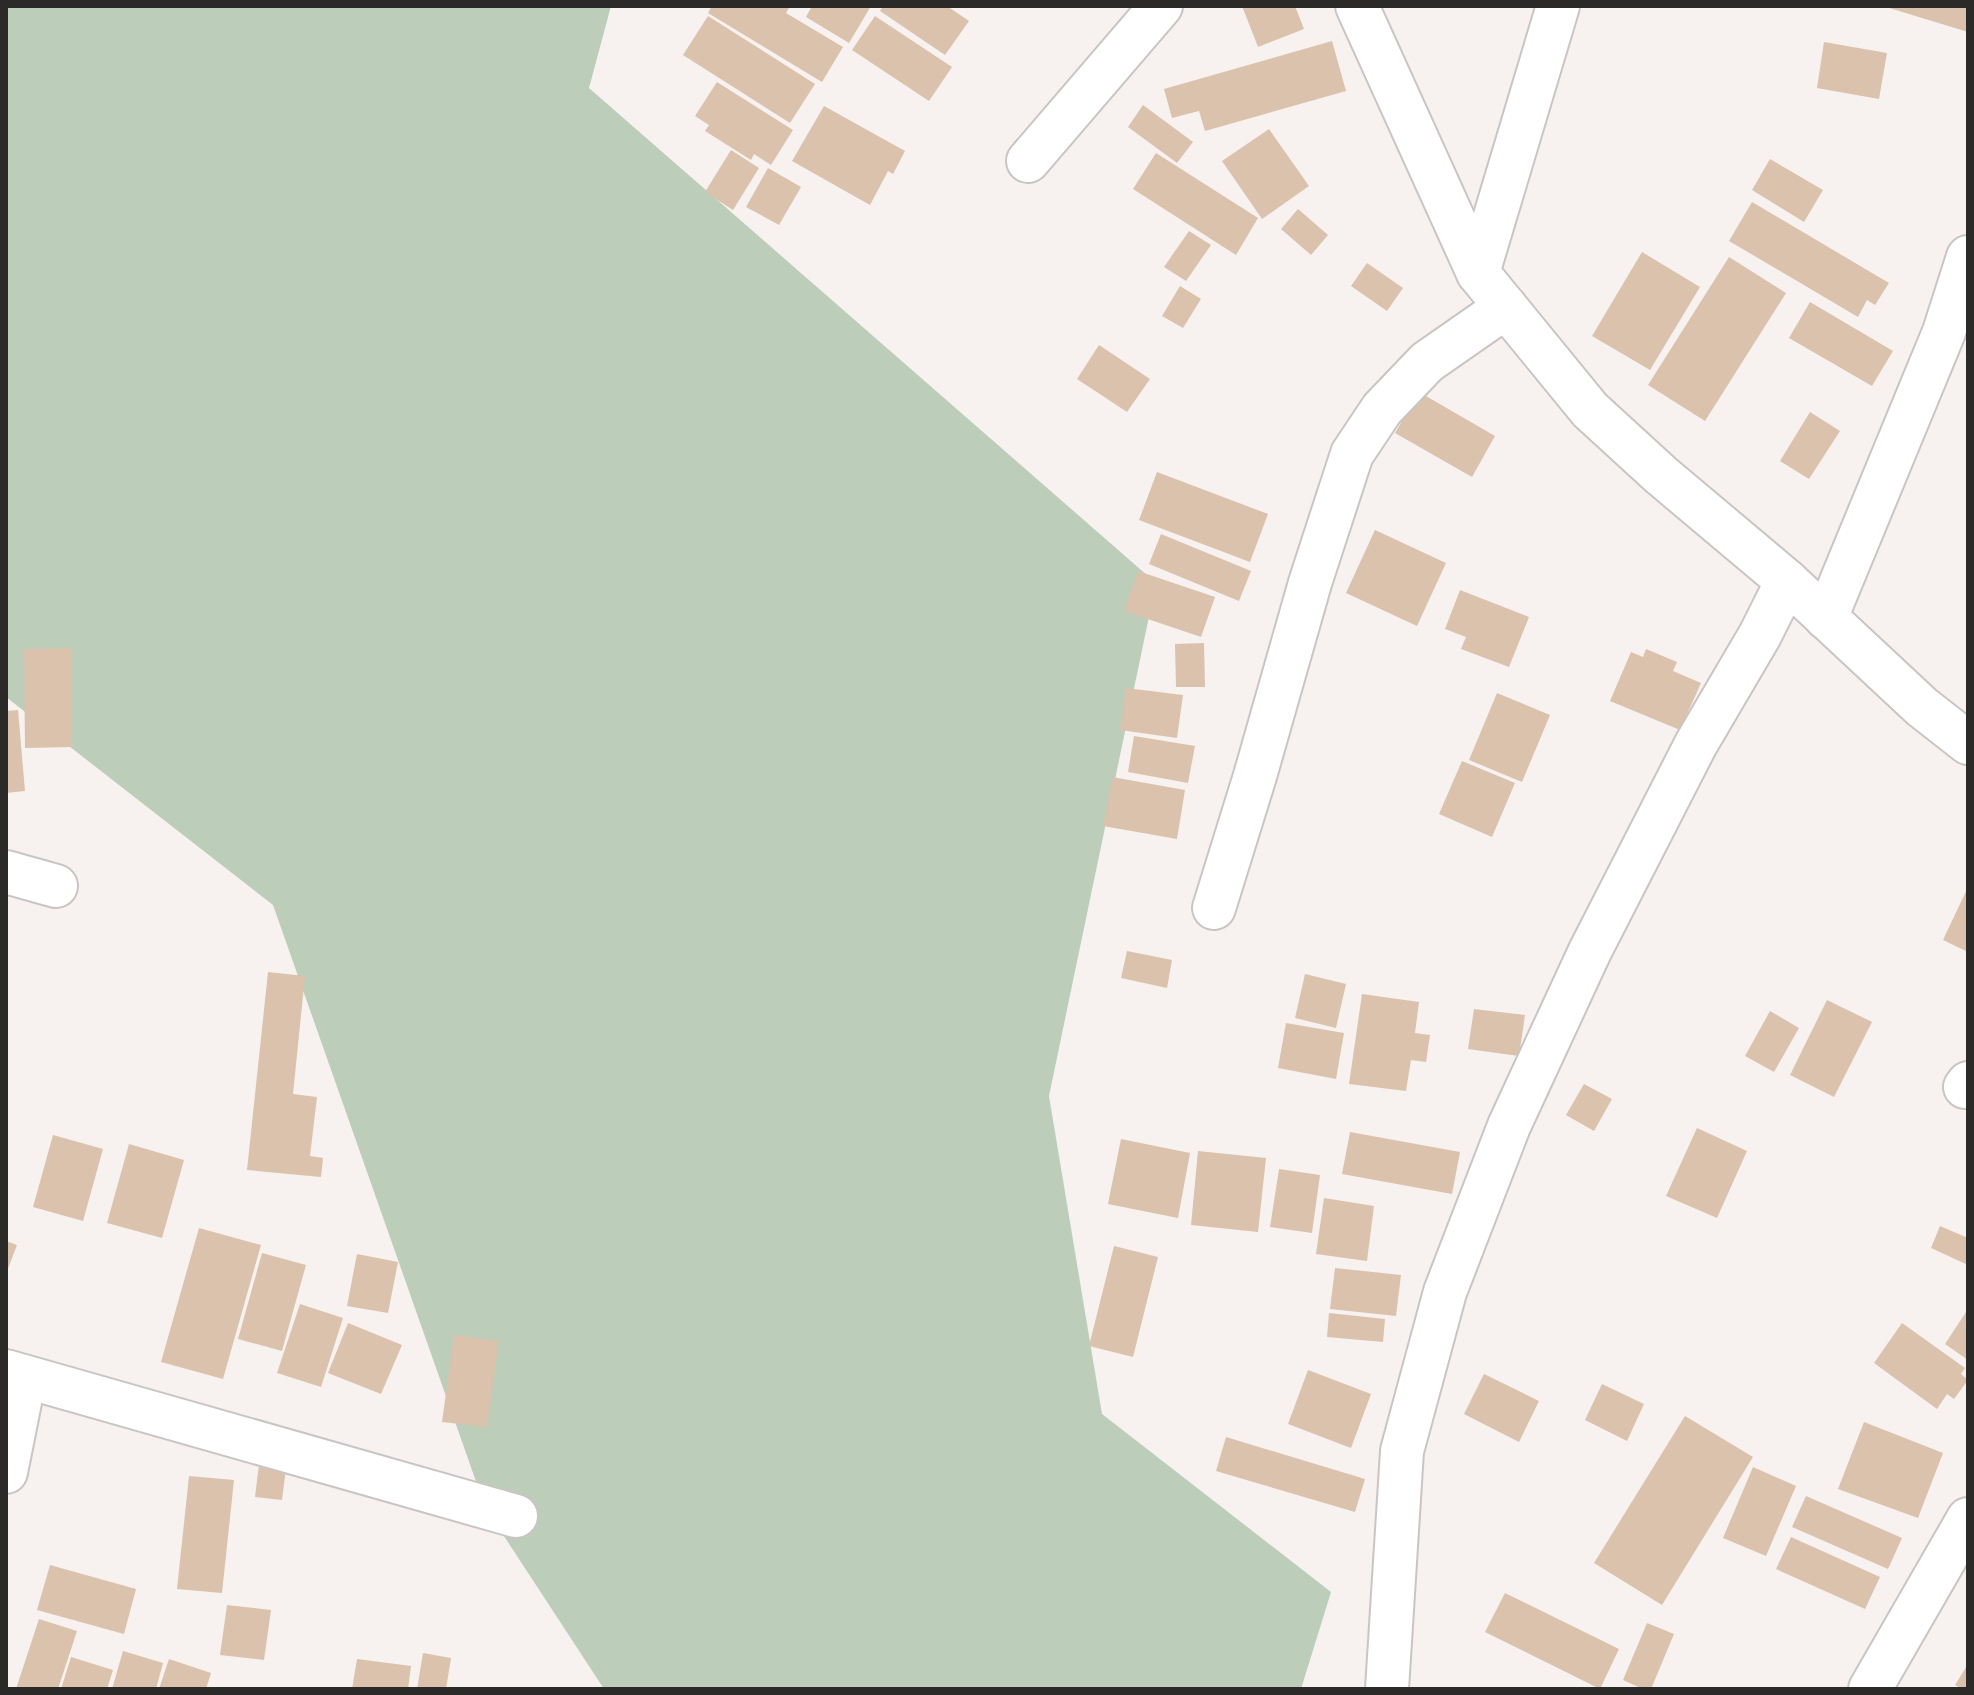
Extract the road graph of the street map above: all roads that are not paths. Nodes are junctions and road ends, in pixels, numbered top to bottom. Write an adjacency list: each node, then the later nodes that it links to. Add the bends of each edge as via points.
1 (1161, 6): 4 (street)
2 (1357, 6): 6 (street)
3 (1558, 6): 6 (street)
4 (1028, 161)
5 (1968, 257): 9 (street, via 1944,332)
6 (1478, 273): 7 (street)
7 (1506, 307): 8 (street, via 1590,410); 13 (street, via 1427,362 1382,409 1352,454)
8 (1787, 581): 9 (street); 18 (street, via 1590,951 1509,1126 1445,1292 1402,1451)
9 (1826, 618): 10 (street)
10 (1968, 743)
11 (6, 872): 12 (street)
12 (56, 886)
13 (1214, 908)
14 (16, 1374): 15 (street); 16 (street)
15 (6, 1472)
16 (516, 1516)
17 (1968, 1519): 19 (street)
18 (1387, 1689)
19 (1870, 1689)

